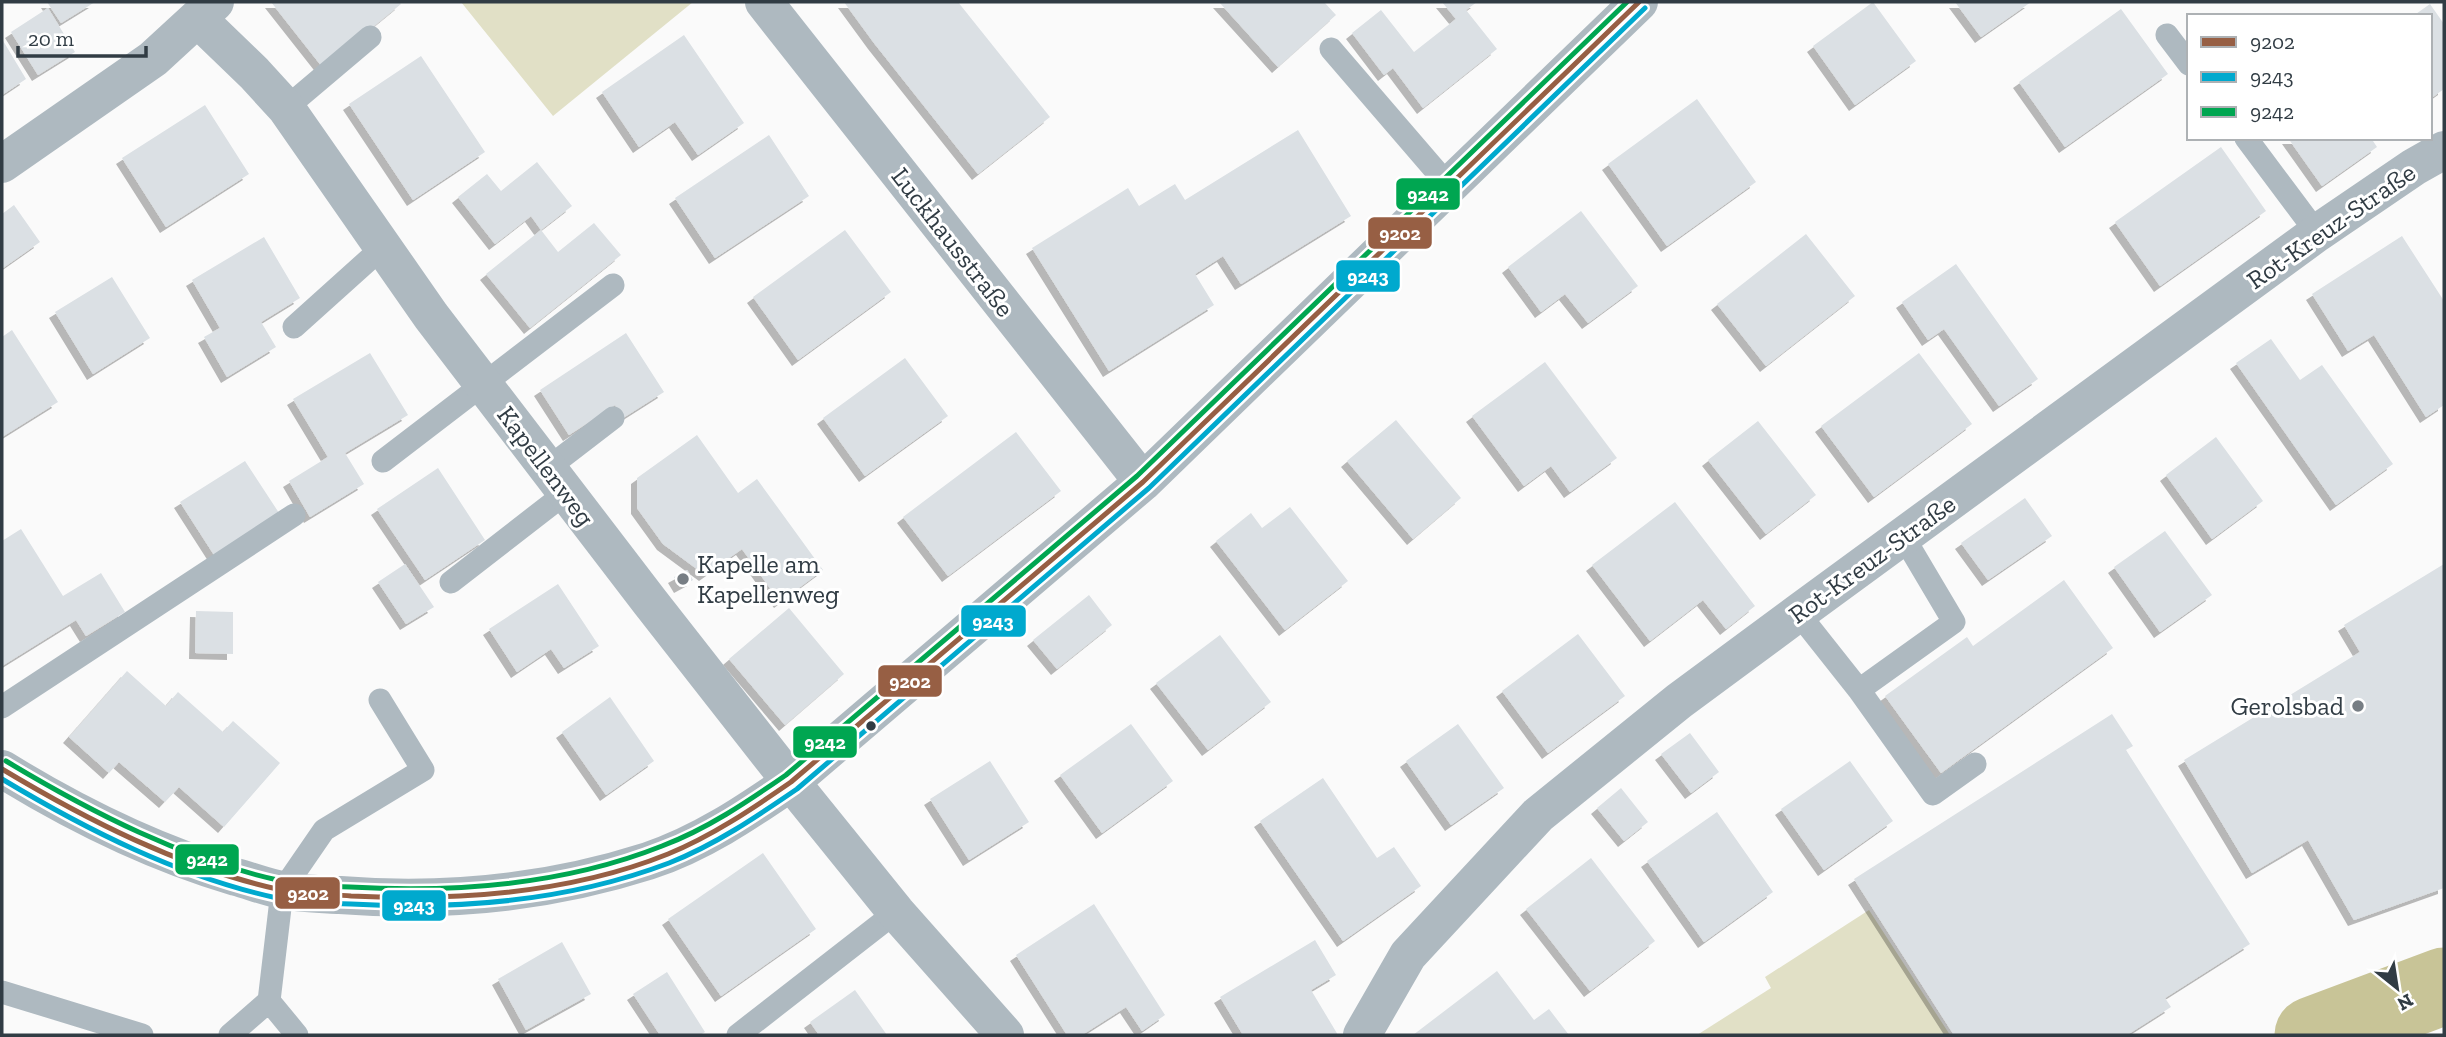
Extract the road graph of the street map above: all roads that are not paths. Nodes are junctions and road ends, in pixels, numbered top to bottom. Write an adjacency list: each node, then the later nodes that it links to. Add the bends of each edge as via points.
1 (764, 2): 21 (street, Luckhausstraße)
2 (1639, 2): 12 (street)
3 (207, 10): 8 (street, Kapellenweg); 11 (street, via 153,59)
4 (2167, 35): 7 (lane)
5 (370, 37): 8 (lane)
6 (1331, 49): 12 (lane)
7 (2187, 61)
8 (286, 108): 14 (street, Kapellenweg)
9 (2247, 140): 13 (lane)
10 (2444, 150): 13 (street, Rot-Kreuz-Straße)
11 (2, 164)
12 (1448, 185): 21 (street)
13 (2317, 233): 23 (street, Rot-Kreuz-Straße)
14 (383, 247): 16 (lane); 17 (street, Kapellenweg)
15 (612, 285): 17 (lane)
16 (294, 327)
17 (483, 383): 19 (lane); 20 (street, Kapellenweg)
18 (613, 418): 20 (lane)
19 (383, 461)
20 (558, 480): 24 (lane); 31 (street, Kapellenweg)
21 (1143, 482): 31 (street)
22 (294, 515): 28 (lane)
23 (1903, 536): 25 (street, Rot-Kreuz-Straße); 26 (lane, via 1954,622)
24 (451, 582)
25 (1798, 613): 26 (lane); 41 (street, Rot-Kreuz-Straße, via 1679,701 1538,815 1408,956)
26 (1859, 690): 29 (lane, via 1933,794)
27 (380, 700): 32 (lane, via 423,770 324,830)
28 (2, 707)
29 (1975, 764)
30 (2, 769): 32 (street, via 51,799 150,846)
31 (791, 782): 32 (street, via 704,837 649,860 569,882 485,895 389,899); 33 (street, Kapellenweg)
32 (282, 891): 35 (lane)
33 (896, 912): 39 (lane); 40 (street, Kapellenweg)
34 (2, 992): 36 (lane)
35 (269, 1001): 37 (lane); 38 (lane)
36 (142, 1035)
37 (230, 1035)
38 (297, 1035)
39 (738, 1035)
40 (1005, 1035)
41 (1362, 1035)

